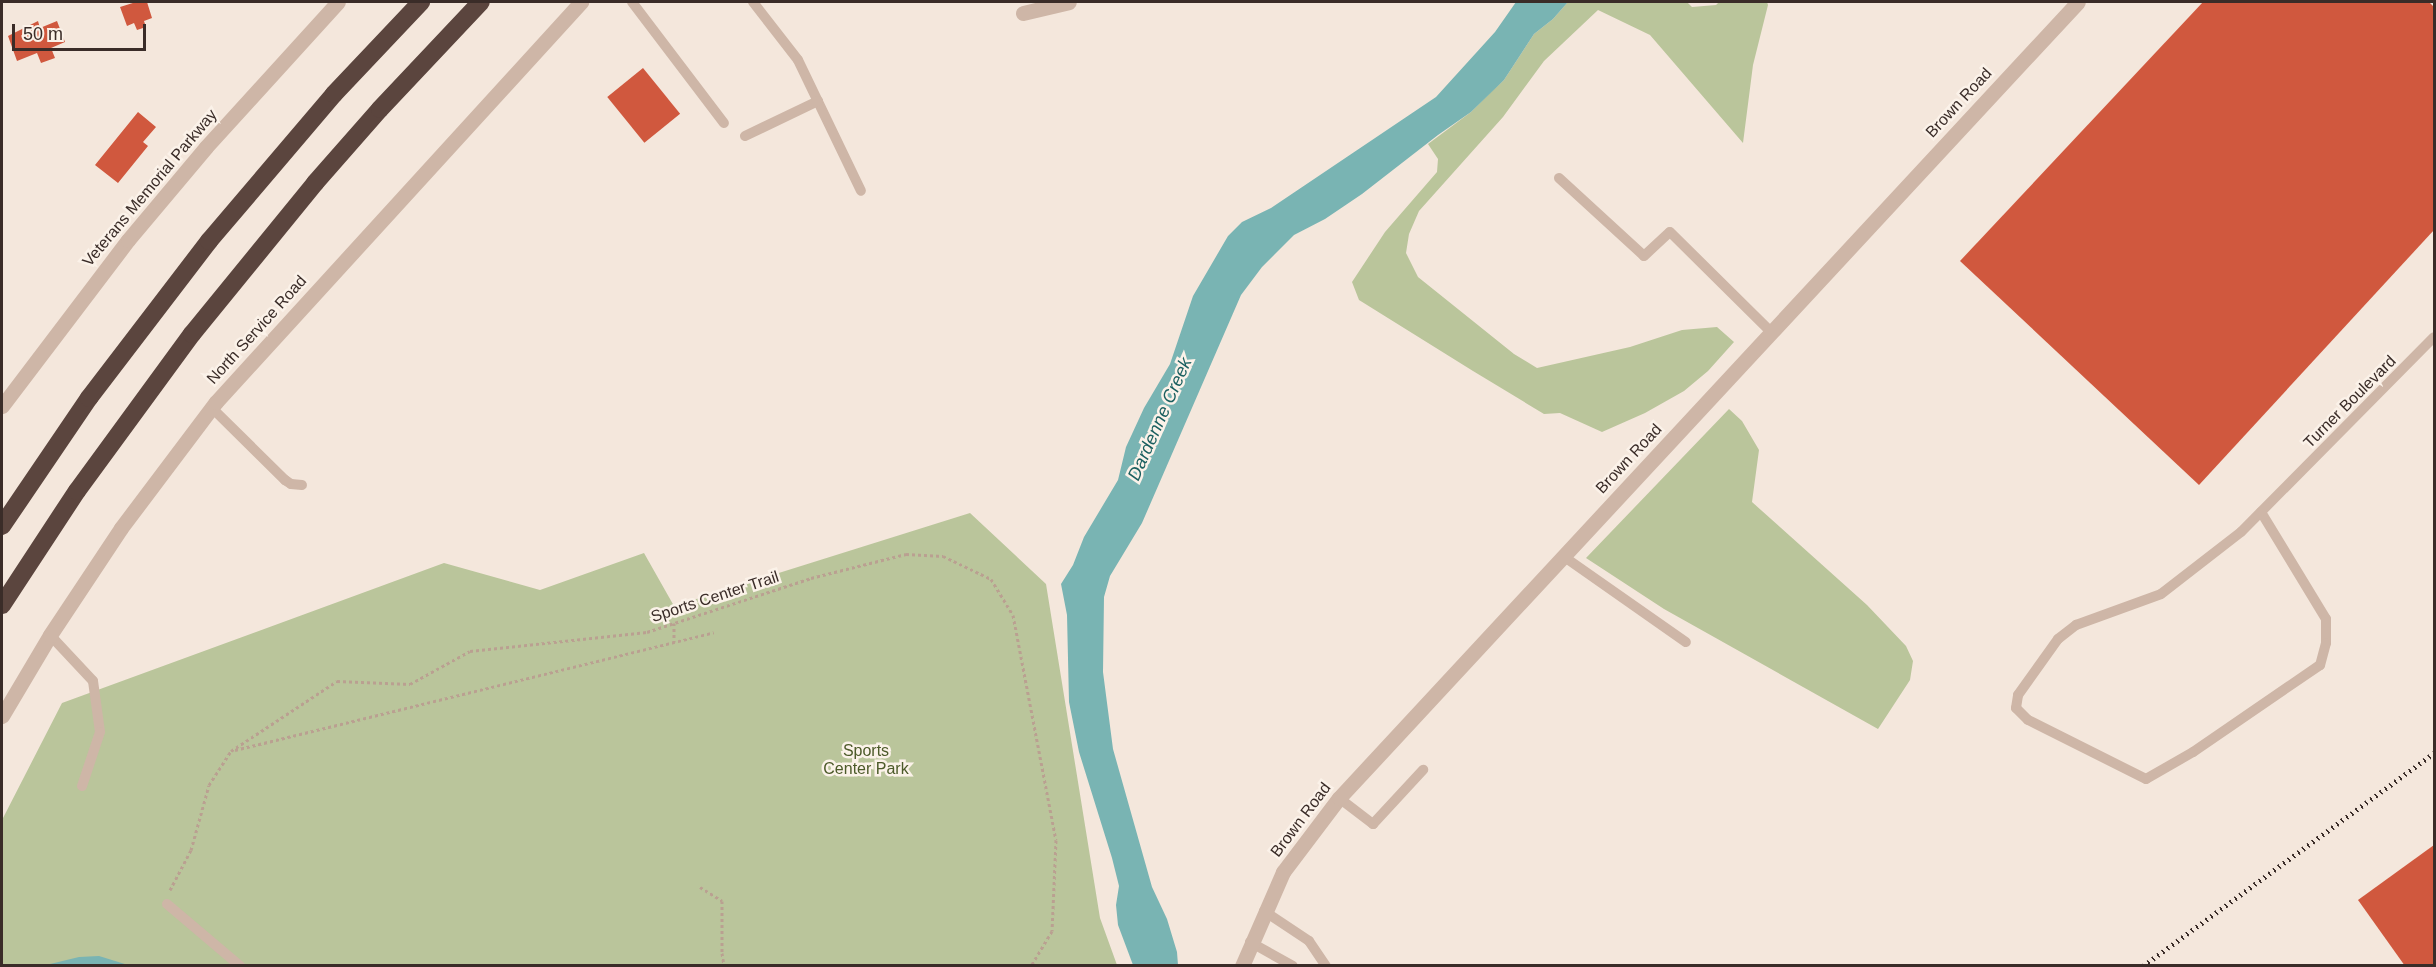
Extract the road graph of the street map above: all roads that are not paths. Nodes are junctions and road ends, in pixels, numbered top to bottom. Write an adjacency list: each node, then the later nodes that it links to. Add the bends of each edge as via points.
1 (338, 2): 17 (street, Veterans Memorial Parkway, via 206,147 128,240)
2 (421, 2): 21 (highway, via 334,94 209,241 89,398)
3 (482, 2): 23 (highway, via 380,109 198,325 83,482)
4 (581, 2): 18 (street, North Service Road)
5 (632, 2): 11 (lane)
6 (753, 2): 10 (lane, via 798,60)
7 (1070, 2): 9 (street)
8 (2078, 2): 15 (street, Brown Road)
9 (1023, 13)
10 (818, 100): 12 (lane); 14 (lane)
11 (724, 123)
12 (745, 136)
13 (1559, 178): 15 (lane, via 1644,256 1670,232)
14 (861, 191)
15 (1771, 332): 22 (street, Brown Road)
16 (2434, 337): 20 (lane, Turner Boulevard)
17 (2, 406)
18 (212, 408): 19 (lane, via 285,480); 24 (street, North Service Road, via 121,528)
19 (302, 485)
20 (2261, 512): 20 (lane, Turner Boulevard, via 2161,594 2076,625 2058,639 2018,695 2016,708 2028,720 2146,779 2193,752 2320,665 2326,643 2326,619)
21 (2, 526)
22 (1563, 556): 25 (lane); 29 (street, Brown Road)
23 (2, 605)
24 (50, 635): 26 (street, North Service Road); 28 (lane, via 93,681 100,732)
25 (1686, 642)
26 (2, 716)
27 (1423, 770): 29 (lane, via 1373,824)
28 (82, 786)
29 (1339, 798): 31 (street, Brown Road, via 1283,872)
30 (167, 904): 33 (lane)
31 (1264, 911): 32 (street, Brown Road); 36 (lane, via 1308,941)
32 (1250, 942): 34 (street, Brown Road); 35 (lane)
33 (240, 966)
34 (1242, 966)
35 (1293, 966)
36 (1326, 966)

